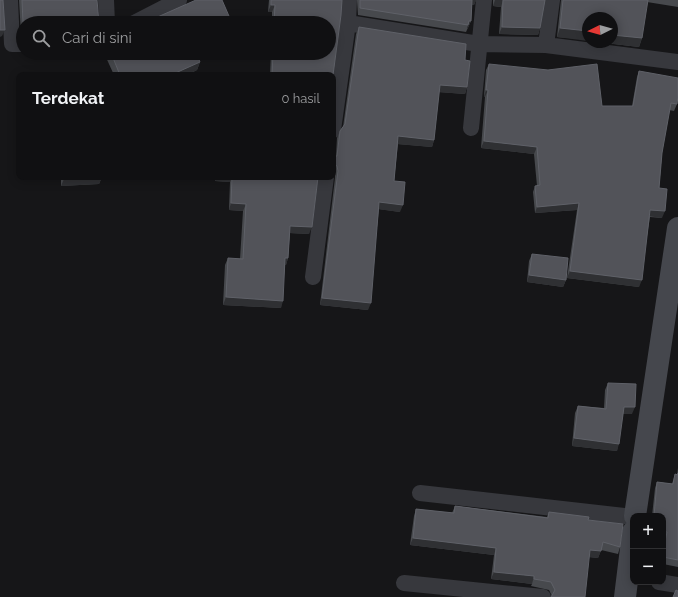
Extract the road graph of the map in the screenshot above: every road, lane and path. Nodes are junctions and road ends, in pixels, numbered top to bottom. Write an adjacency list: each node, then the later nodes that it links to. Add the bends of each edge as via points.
1 (10, 0): 10 (street)
2 (106, 0): 7 (street)
3 (179, 0): 8 (street)
4 (349, 0): 9 (street)
5 (484, 0): 11 (street)
6 (552, 0): 12 (street)
7 (107, 16)
8 (148, 16)
9 (348, 23): 11 (street); 14 (street)
10 (12, 44)
11 (480, 44): 12 (street); 15 (street)
12 (546, 45): 13 (street)
13 (678, 62)
14 (336, 109)
15 (471, 128)
16 (326, 180): 18 (street)
17 (678, 228): 20 (street)
18 (313, 277)
19 (420, 493): 21 (street)
20 (635, 513)
21 (630, 517)
22 (632, 549): 25 (street)
23 (404, 583): 27 (street)
24 (666, 583): 26 (street)
25 (629, 584)
26 (678, 585)
27 (543, 597)

